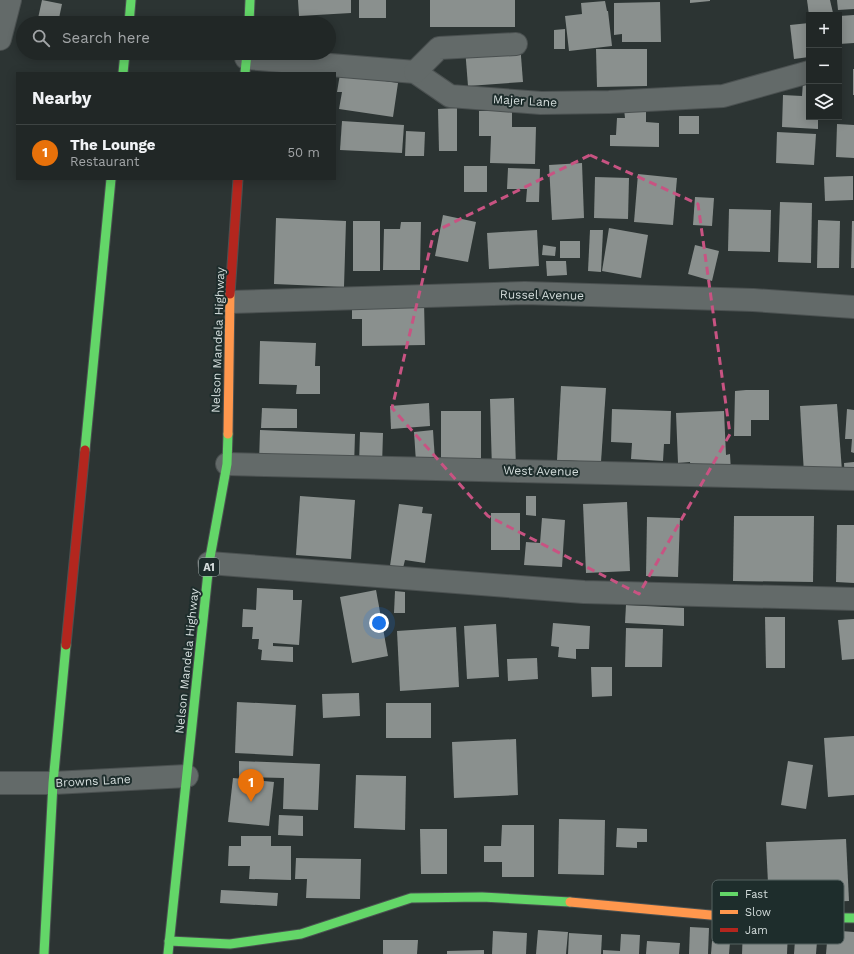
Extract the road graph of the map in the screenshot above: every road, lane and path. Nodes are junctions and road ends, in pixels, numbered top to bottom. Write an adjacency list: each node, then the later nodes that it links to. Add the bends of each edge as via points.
1 (10, 0): 6 (street)
2 (131, 0): 4 (main road)
3 (250, 0): 5 (main road)
4 (130, 16)
5 (249, 16)
6 (0, 39)
7 (516, 44): 11 (street, via 439,48)
8 (124, 60): 10 (main road)
9 (246, 61): 11 (street, Majer Lane)
10 (123, 72)
11 (415, 72): 12 (street, Majer Lane, via 450,96 541,103 723,96)
12 (806, 73)
13 (111, 180): 23 (main road)
14 (238, 180): 15 (main road, Nelson Mandela Highway / A1)
15 (230, 302): 16 (street, Russel Avenue, via 525,293 753,300); 17 (main road, Nelson Mandela Highway / A1)
16 (854, 307)
17 (227, 464): 18 (street, West Avenue); 19 (main road, Nelson Mandela Highway / A1)
18 (854, 479)
19 (209, 563): 20 (street, via 584,592); 21 (main road, Nelson Mandela Highway / A1)
20 (854, 599)
21 (187, 776): 23 (street, Browns Lane); 27 (main road, Nelson Mandela Highway / A1)
22 (0, 783): 23 (street, Browns Lane)
23 (53, 783): 28 (main road)
24 (712, 915): 27 (main road, via 482,897 411,898 301,934 230,944)
25 (844, 918): 26 (main road)
26 (854, 918)
27 (169, 941): 29 (main road, Nelson Mandela Highway / A1)
28 (44, 954)
29 (168, 954)

